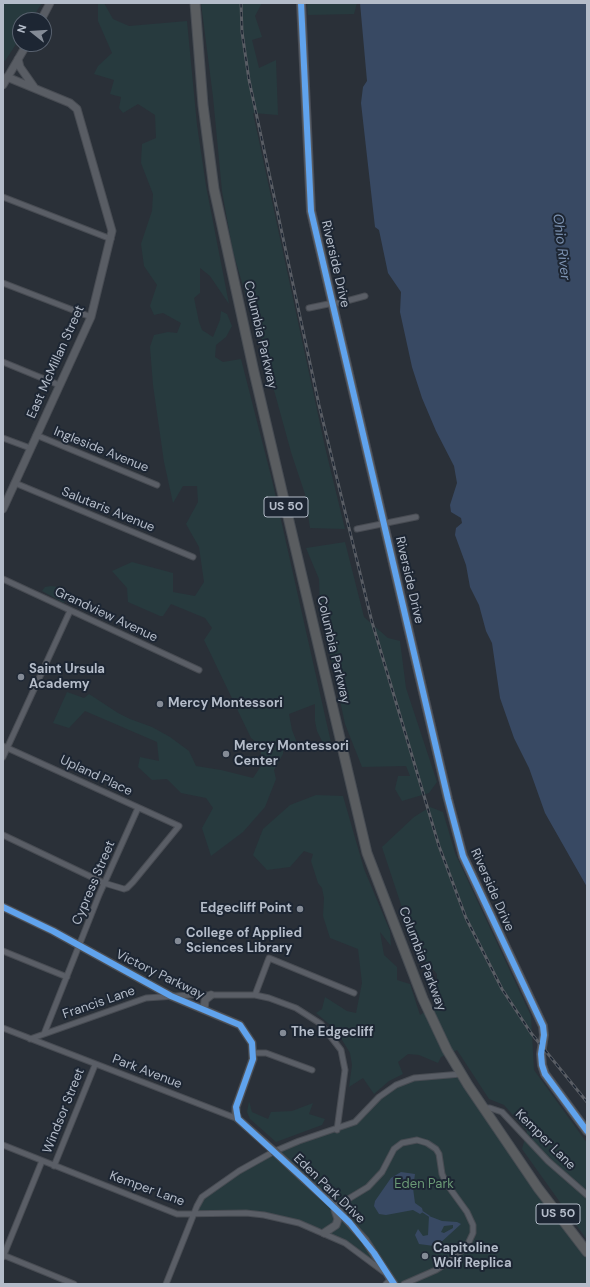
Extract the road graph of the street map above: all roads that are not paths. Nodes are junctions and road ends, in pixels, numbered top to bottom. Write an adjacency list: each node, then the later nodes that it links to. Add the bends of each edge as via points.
1 (50, 3): 4 (street)
2 (195, 3): 52 (highway, Columbia Parkway / US 50, via 203,105 214,189 254,372 367,852 423,1000)
3 (301, 3): 14 (main road, Riverside Drive, via 311,211)
4 (45, 12)
5 (22, 52): 6 (street)
6 (18, 59): 7 (street); 9 (street, via 22,70)
7 (7, 77): 8 (street); 9 (street, East McMillan Street)
8 (3, 84)
9 (36, 89): 11 (street, East McMillan Street, via 70,103 77,109 111,224)
10 (3, 197): 11 (street)
11 (111, 239): 16 (street, East McMillan Street)
12 (3, 283): 16 (street)
13 (365, 296): 14 (street, via 339,304)
14 (333, 303): 15 (street); 26 (main road, Riverside Drive)
15 (309, 308)
16 (91, 317): 18 (street, East McMillan Street)
17 (3, 362): 18 (street)
18 (59, 385): 19 (street, East McMillan Street)
19 (36, 435): 21 (street, East McMillan Street); 23 (street, Ingleside Avenue)
20 (3, 438): 21 (street)
21 (30, 448): 22 (street, East McMillan Street)
22 (15, 483): 24 (street, East McMillan Street); 28 (street, Salutaris Avenue)
23 (157, 485)
24 (3, 509)
25 (416, 517): 26 (street)
26 (385, 523): 27 (street); 56 (main road, Riverside Drive, via 446,794 463,856 543,1026 541,1054 545,1074)
27 (357, 529)
28 (193, 557)
29 (3, 580): 30 (street, Grandview Avenue)
30 (70, 611): 31 (street, Grandview Avenue); 32 (street)
31 (199, 670)
32 (5, 746): 33 (street); 34 (street, Upland Place)
33 (3, 757)
34 (138, 808): 36 (street, Cypress Street); 36 (street, Upland Place, via 179,826 128,888)
35 (3, 835): 36 (street)
36 (104, 883): 38 (street, Cypress Street)
37 (3, 907): 38 (street, Victory Parkway)
38 (79, 945): 40 (street, Cypress Street); 44 (street, Victory Parkway)
39 (3, 951): 40 (street)
40 (67, 977): 47 (street, Cypress Street)
41 (354, 993): 43 (street, via 270,958)
42 (211, 995): 43 (street, Francis Lane); 44 (street, Francis Lane); 45 (street, via 205,1000)
43 (255, 995): 55 (street, Francis Lane, via 283,1002 321,1024 341,1050 345,1070)
44 (170, 996): 45 (street, Victory Parkway); 47 (street, Francis Lane, via 146,998)
45 (204, 1010): 49 (street, Victory Parkway, via 240,1026 249,1036)
46 (3, 1028): 48 (street, Park Avenue)
47 (44, 1034): 48 (street, Francis Lane)
48 (30, 1039): 50 (street, Park Avenue)
49 (254, 1053): 51 (street, via 266,1053); 54 (street, via 236,1107)
50 (95, 1065): 54 (street, Park Avenue); 60 (street, Windsor Street)
51 (312, 1070)
52 (461, 1074): 53 (highway, Columbia Parkway / US 50); 55 (street, Kemper Lane, via 414,1078 396,1085 379,1097 355,1122)
53 (484, 1108): 61 (street, Kemper Lane, via 502,1112 548,1162); 65 (highway, Columbia Parkway / US 50, via 538,1188)
54 (238, 1119): 58 (street, Park Avenue)
55 (337, 1130): 63 (street, Kemper Lane, via 299,1140 255,1161 202,1197)
56 (587, 1131)
57 (3, 1145): 59 (street, Kemper Lane)
58 (274, 1151): 62 (street, Eden Park Drive, bridge)
59 (42, 1161): 60 (street, Kemper Lane); 66 (street, Windsor Street)
60 (54, 1166): 63 (street, Kemper Lane, via 177,1214)
61 (587, 1195)
62 (335, 1207): 64 (street, via 338,1221 333,1228); 67 (street, Eden Park Drive, via 365,1240); 70 (street, via 368,1188 382,1172 394,1149 402,1143 417,1140 436,1149 442,1174 467,1212 473,1233 467,1246 450,1261)
63 (194, 1213): 64 (street, via 264,1215 299,1223); 69 (street)
64 (324, 1233): 67 (street, via 359,1252)
65 (587, 1252)
66 (3, 1256): 68 (street)
67 (390, 1281)
68 (74, 1284)
69 (166, 1284)
70 (404, 1284)

